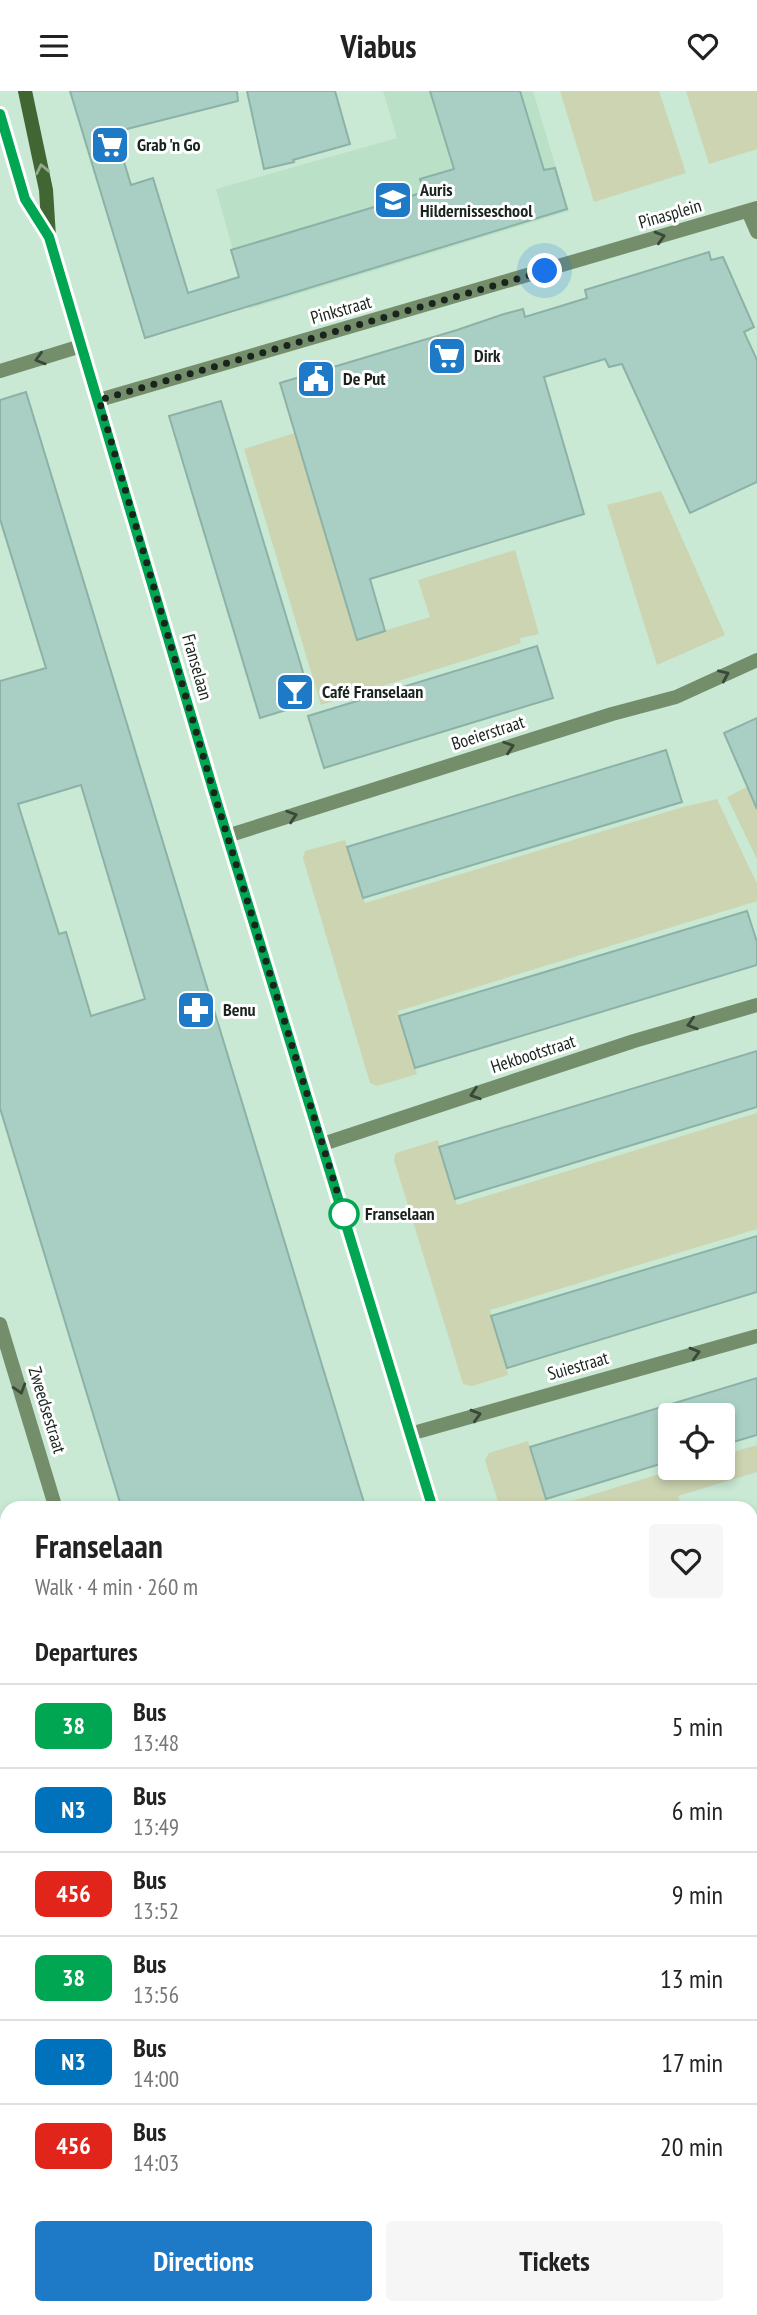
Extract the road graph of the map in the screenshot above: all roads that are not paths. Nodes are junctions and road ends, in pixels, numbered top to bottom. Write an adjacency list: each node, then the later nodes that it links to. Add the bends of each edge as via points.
1 (25, 91): 5 (street, Franselaan, one-way to 1, via 46,190)
2 (0, 114): 5 (street, Franselaan, via 25,199)
3 (752, 209): 4 (street); 6 (street, Pinasplein, one-way to 3)
4 (757, 232)
5 (49, 237): 7 (street, Franselaan)
6 (594, 256): 9 (street, Pinkstraat)
7 (80, 346): 8 (street, one-way to 8); 9 (street, Franselaan)
8 (0, 371)
9 (99, 400): 11 (street, Franselaan)
10 (757, 660): 11 (street, Boeierstraat, one-way to 10, via 676,697)
11 (227, 836): 13 (street, Franselaan)
12 (757, 1005): 13 (street, Hekbootstraat, one-way to 13)
13 (323, 1144): 16 (street, Franselaan)
14 (0, 1324): 17 (street, Zweedsestraat, one-way to 17)
15 (757, 1336): 16 (street, Suiestraat, one-way to 15)
16 (410, 1434): 18 (street, Franselaan)
17 (54, 1501)
18 (431, 1501)

